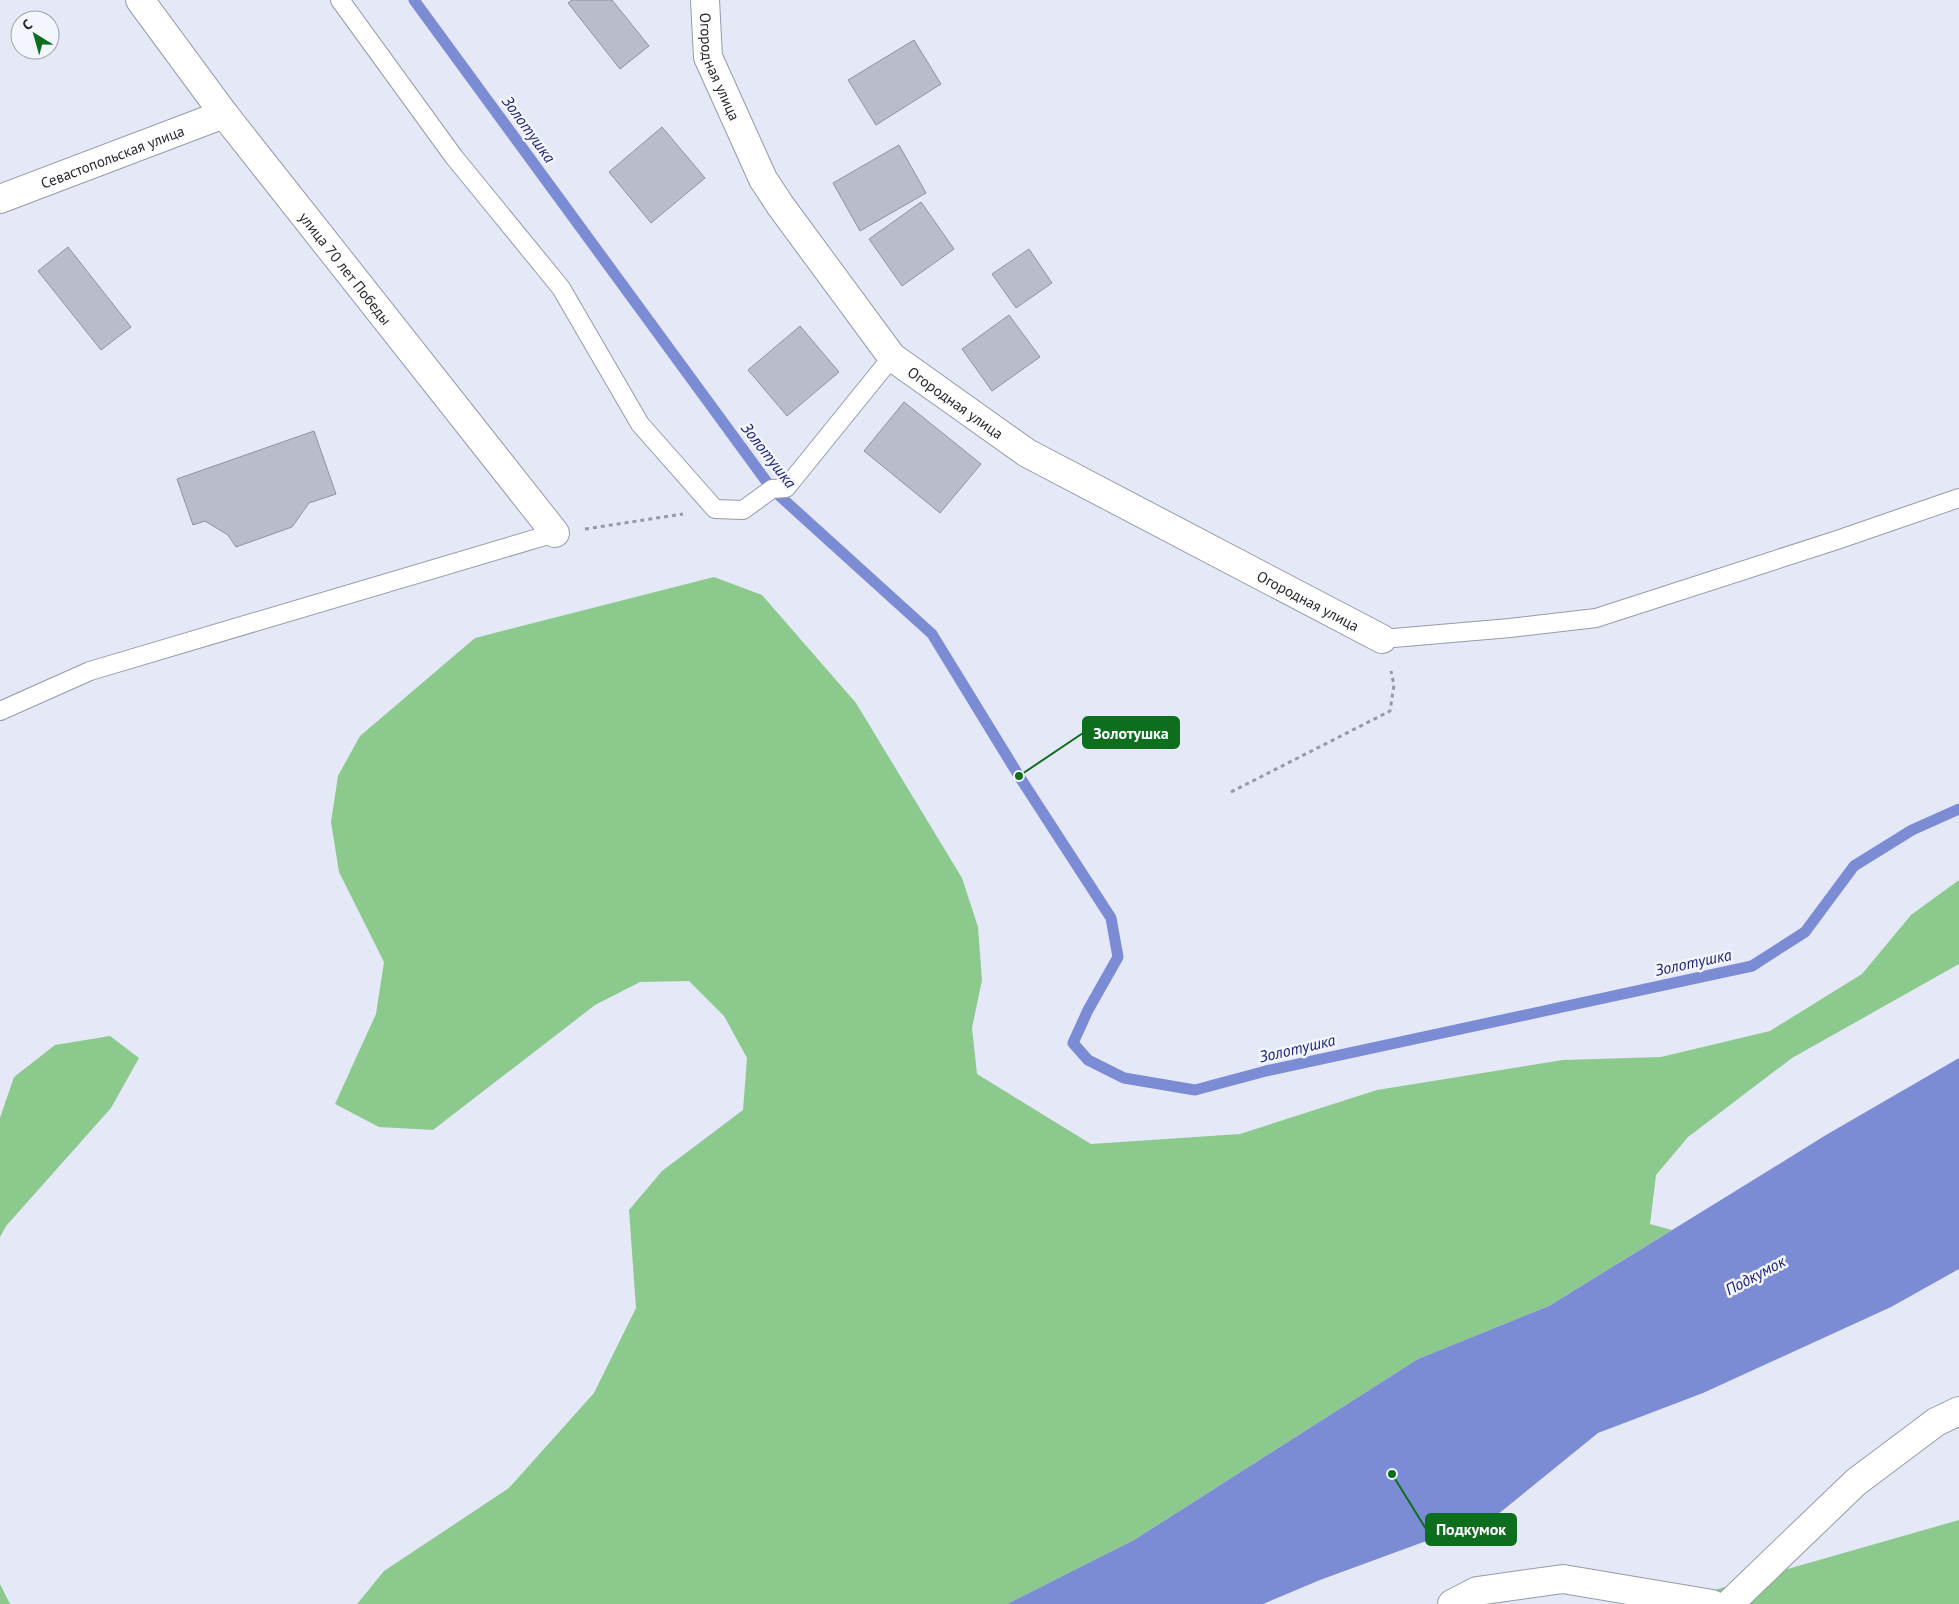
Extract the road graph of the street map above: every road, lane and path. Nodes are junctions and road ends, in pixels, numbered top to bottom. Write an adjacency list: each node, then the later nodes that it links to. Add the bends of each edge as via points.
1 (140, 0): 4 (street, улица 70 лет Победы)
2 (340, 0): 8 (lane, via 454,157 561,288 640,424)
3 (705, 0): 6 (street, Огородная улица, via 708,56 763,179)
4 (224, 114): 5 (street, Севастопольская улица); 9 (street, улица 70 лет Победы)
5 (0, 199)
6 (892, 357): 8 (lane, via 786,488 772,489 743,510); 10 (street, Огородная улица, via 1027,453)
7 (1959, 498): 10 (lane, via 1596,618)
8 (715, 508): 9 (path)
9 (555, 533): 11 (lane, via 90,671)
10 (1382, 639): 12 (path, via 1394,685 1390,711)
11 (0, 711)
12 (1231, 792)
13 (1959, 1411): 16 (street, via 1936,1422 1856,1482)
14 (1452, 1604): 15 (street, via 1478,1591 1563,1579)
15 (1712, 1604)
16 (1728, 1604)

